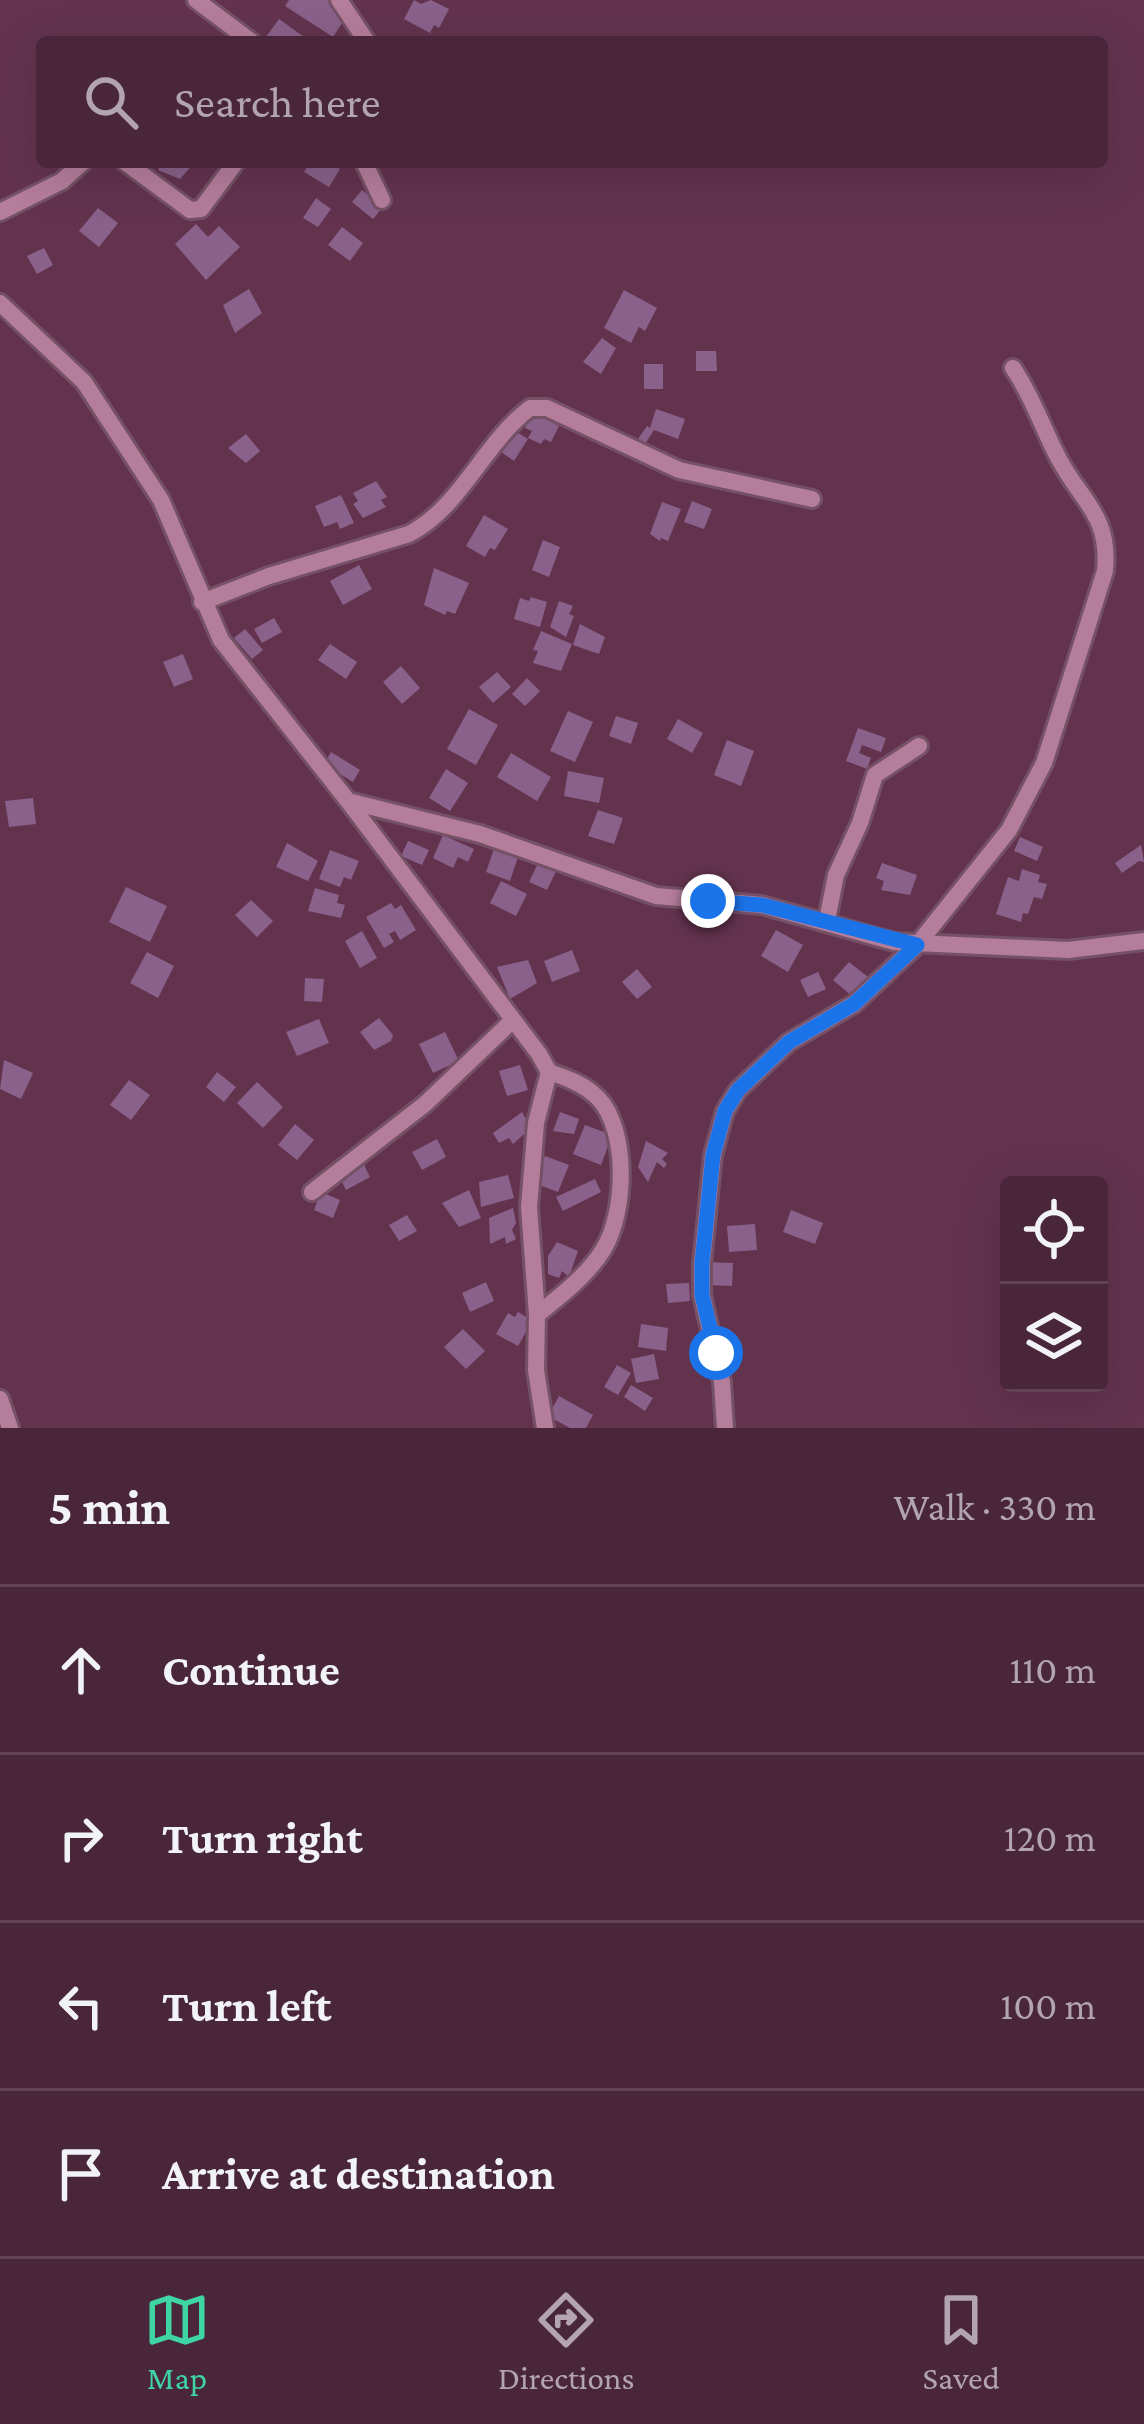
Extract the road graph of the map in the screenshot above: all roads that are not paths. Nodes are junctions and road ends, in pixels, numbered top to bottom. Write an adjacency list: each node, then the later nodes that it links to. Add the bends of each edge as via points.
1 (196, 0): 3 (street)
2 (339, 0): 4 (street)
3 (244, 36)
4 (363, 36)
5 (76, 168): 10 (street)
6 (133, 168): 7 (street, via 190,210 201,209)
7 (232, 168)
8 (367, 168): 9 (street)
9 (382, 200)
10 (0, 212)
11 (0, 303): 14 (street, via 84,382 137,458)
12 (1013, 368): 19 (street, via 1100,521 1105,571 1029,798)
13 (812, 499): 14 (street, via 679,470 547,408 530,408 428,524)
14 (202, 602): 16 (street, via 246,675)
15 (920, 746): 17 (street, via 874,775)
16 (348, 801): 17 (street, via 480,834 656,896); 20 (street)
17 (826, 920): 19 (street)
18 (1144, 941): 19 (street, via 1083,950)
19 (917, 945): 25 (street, via 854,1004 789,1042 738,1090 718,1127 702,1295)
20 (512, 1021): 21 (street); 22 (street, via 425,1104)
21 (549, 1072): 23 (street, via 530,1207); 23 (street, via 597,1097 609,1114 621,1169 619,1208 601,1255)
22 (312, 1192)
23 (537, 1316): 27 (street)
24 (0, 1399): 26 (street)
25 (728, 1426)
26 (10, 1428)
27 (544, 1428)

